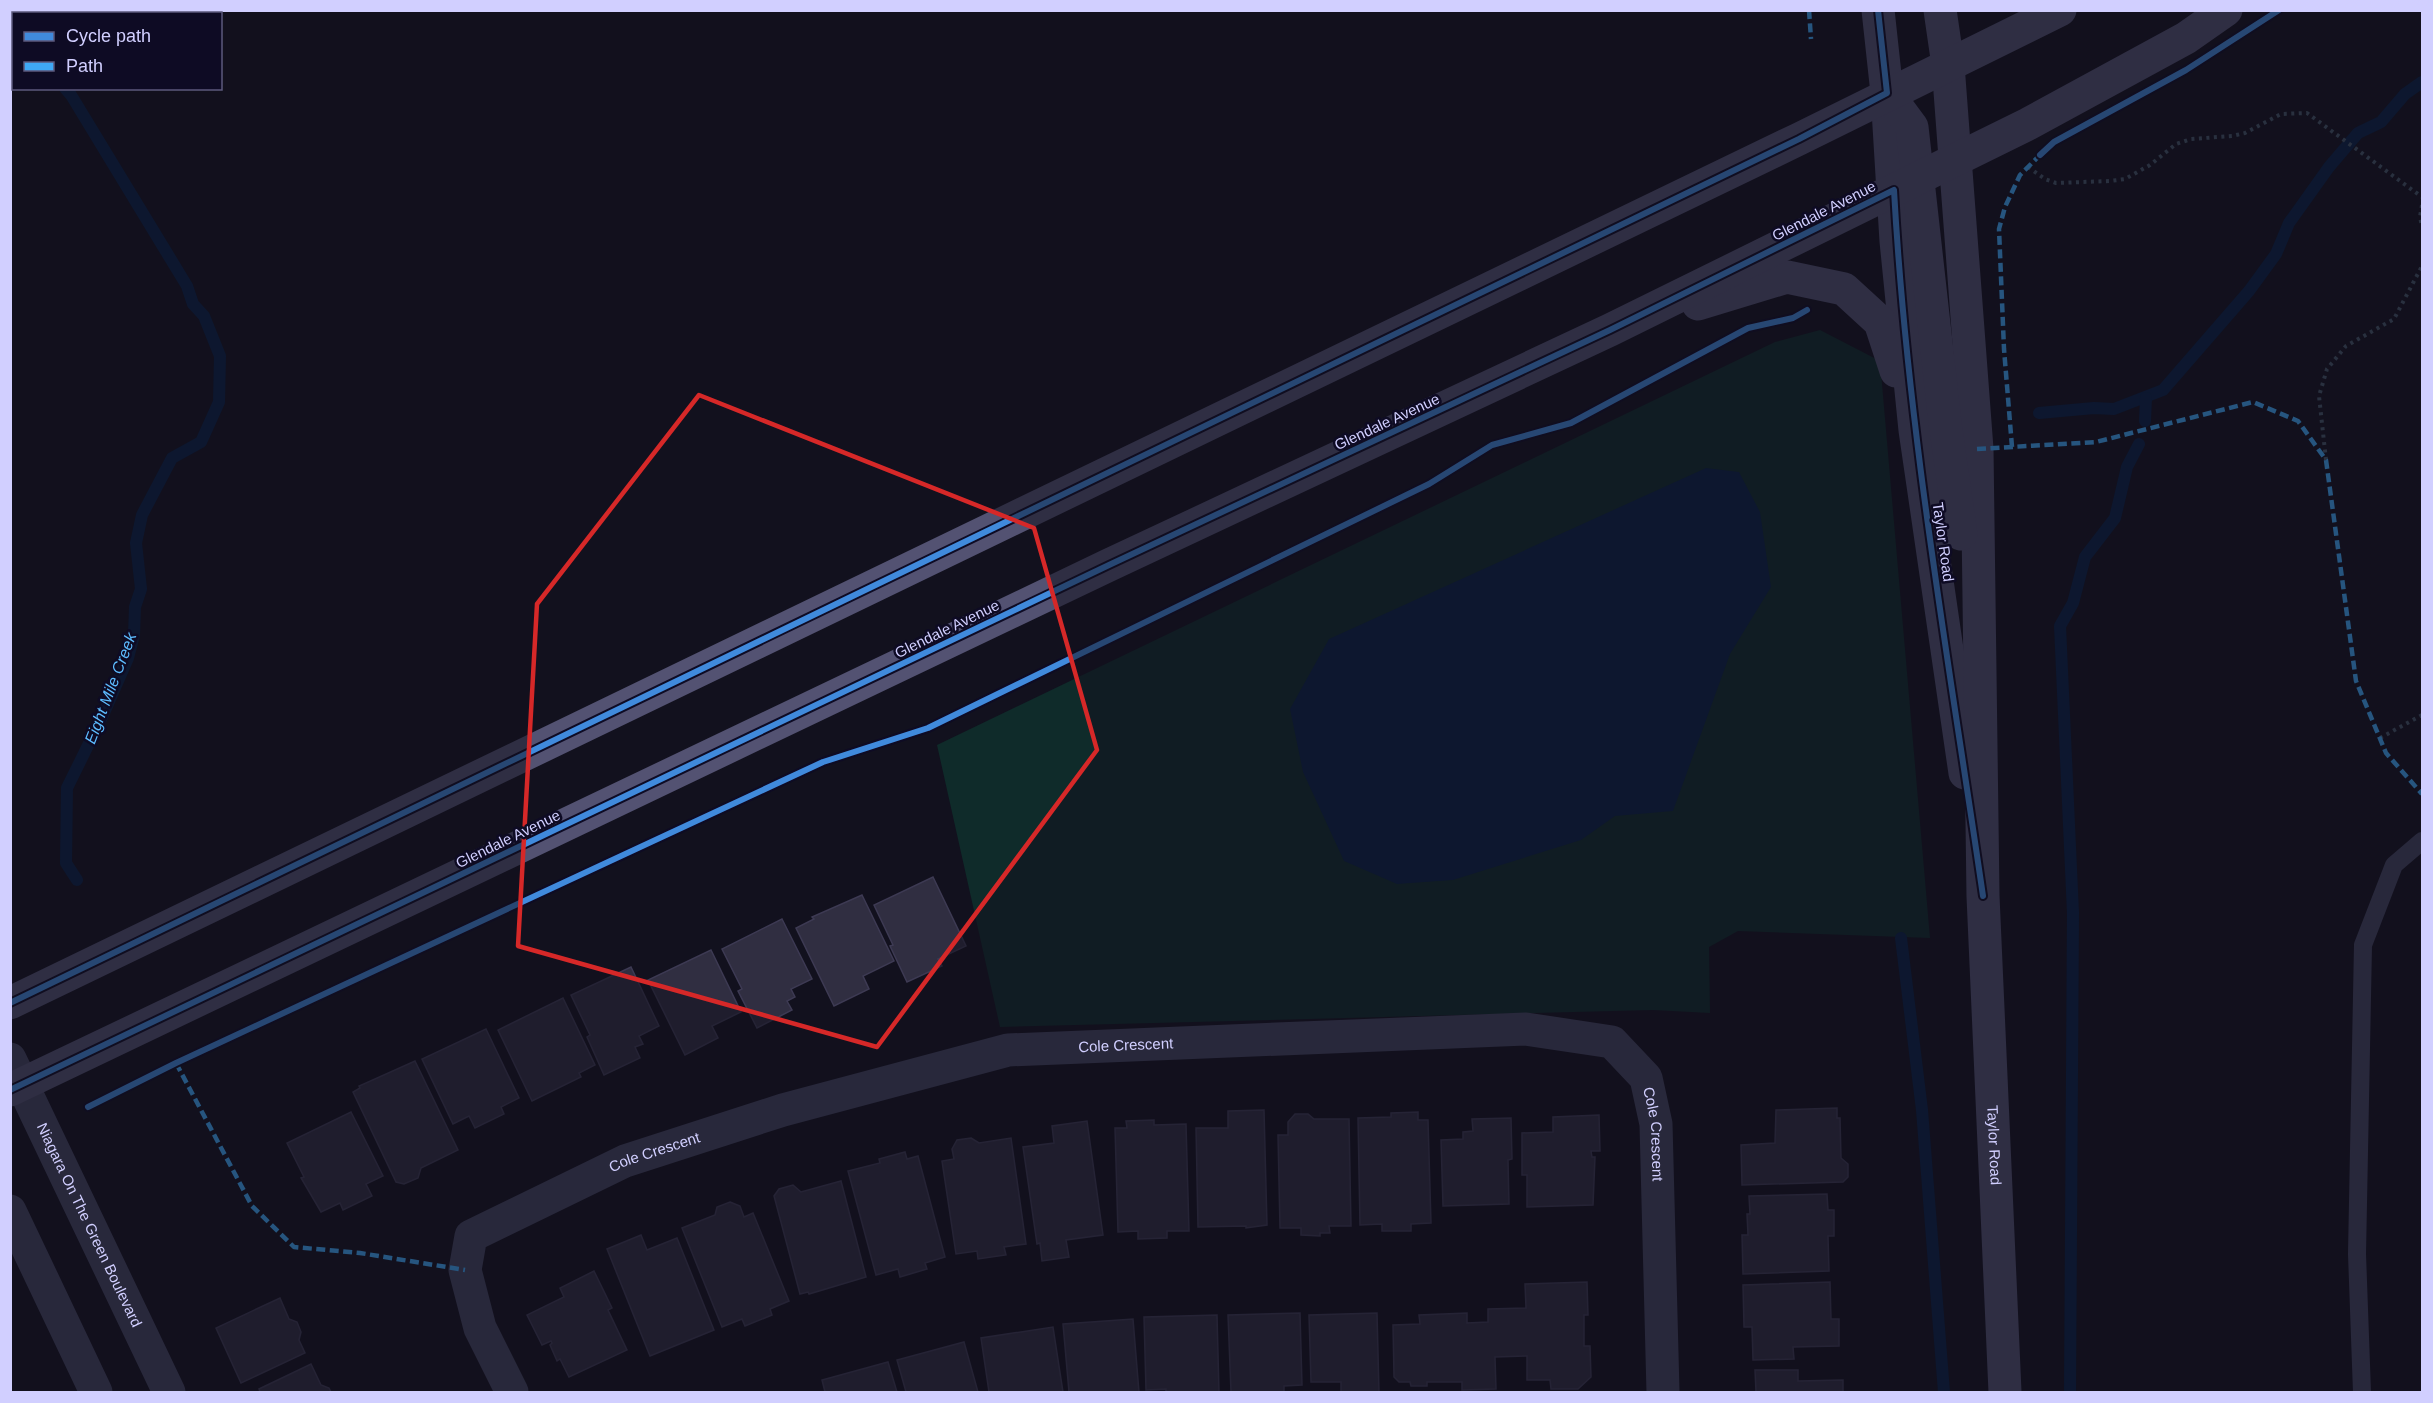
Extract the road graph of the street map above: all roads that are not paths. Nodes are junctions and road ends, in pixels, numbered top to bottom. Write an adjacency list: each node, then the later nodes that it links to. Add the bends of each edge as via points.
1 (1878, 10): 6 (main road, Taylor Road)
2 (1940, 10): 5 (main road, Taylor Road)
3 (2060, 10): 5 (main road)
4 (2226, 10): 7 (main road, Glendale Avenue, via 2186,38)
5 (1948, 65): 6 (main road); 7 (main road, Taylor Road)
6 (1887, 93): 8 (main road, Taylor Road); 14 (main road, via 1789,144)
7 (1955, 160): 8 (main road, Glendale Avenue); 11 (main road, Taylor Road, via 1977,449)
8 (1906, 184): 9 (main road, Glendale Avenue); 10 (main road, Taylor Road, via 1896,240); 11 (main road)
9 (1610, 330): 10 (main road, via 1787,278 1844,289 1880,322); 15 (main road, Glendale Avenue)
10 (1915, 430): 13 (main road, Taylor Road)
11 (1981, 680): 13 (main road, Taylor Road)
12 (2422, 841): 22 (lane, via 2394,865 2364,945 2357,1254)
13 (1983, 896): 21 (main road, Taylor Road)
14 (10, 1004)
15 (14, 1078): 18 (street, Niagara On The Green Boulevard)
16 (10, 1211): 17 (street)
17 (96, 1392)
18 (169, 1392)
19 (512, 1392): 20 (street, Cole Crescent, via 480,1328 465,1270 471,1236 625,1161 783,1110 1008,1050 1526,1029 1612,1042 1646,1078 1656,1124)
20 (1663, 1392)
21 (2006, 1392)
22 (2362, 1392)

